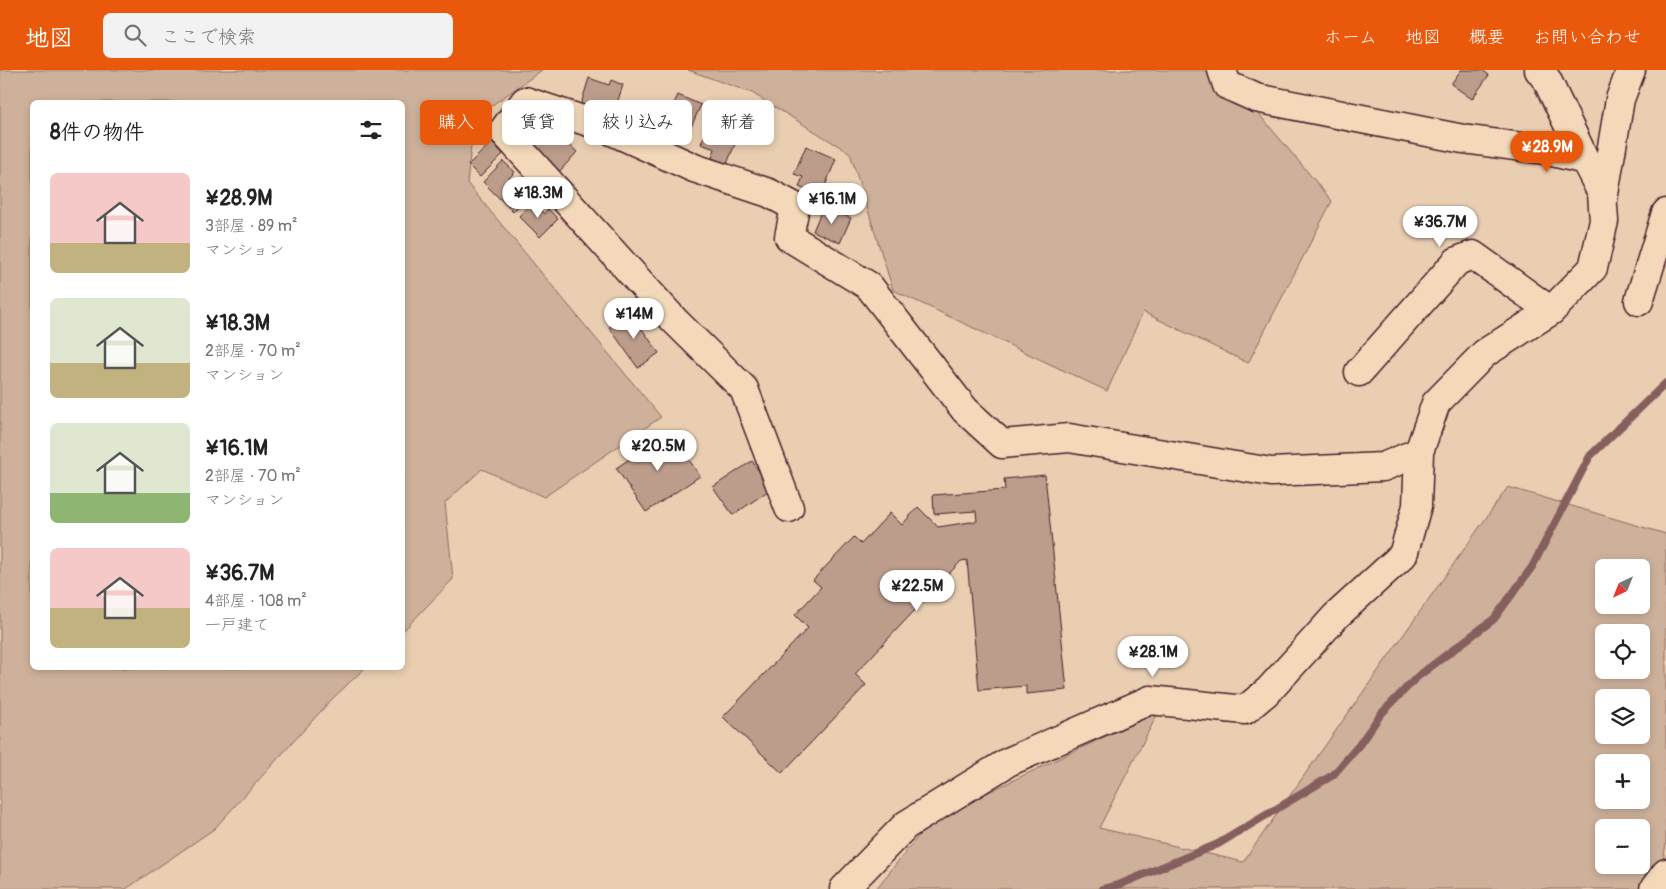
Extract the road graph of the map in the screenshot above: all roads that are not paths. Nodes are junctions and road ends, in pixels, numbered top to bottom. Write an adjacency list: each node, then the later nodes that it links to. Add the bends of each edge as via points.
1 (1222, 70): 4 (street, via 1227,85 1256,98 1463,140 1544,150)
2 (1538, 70): 4 (street, via 1547,80)
3 (1631, 70): 5 (street, via 1620,99)
4 (1585, 160): 5 (street)
5 (1603, 200): 8 (street, via 1604,221 1593,268)
6 (1666, 213): 7 (street)
7 (1639, 301)
8 (1551, 311): 9 (street, via 1473,256 1457,261); 10 (street, via 1485,353 1436,404)
9 (1359, 372)
10 (1419, 452): 11 (street, via 1383,467 1271,472 1069,438 1002,444 965,410 869,286 789,237 795,207 769,193 694,168 601,126 525,101 503,131 674,320 744,388); 13 (street, via 1417,506 1403,554 1336,616 1269,690 1245,710 1150,700 1008,762 906,825)
11 (789, 508)
12 (1666, 873): 14 (street)
13 (844, 889)
14 (1654, 889)

